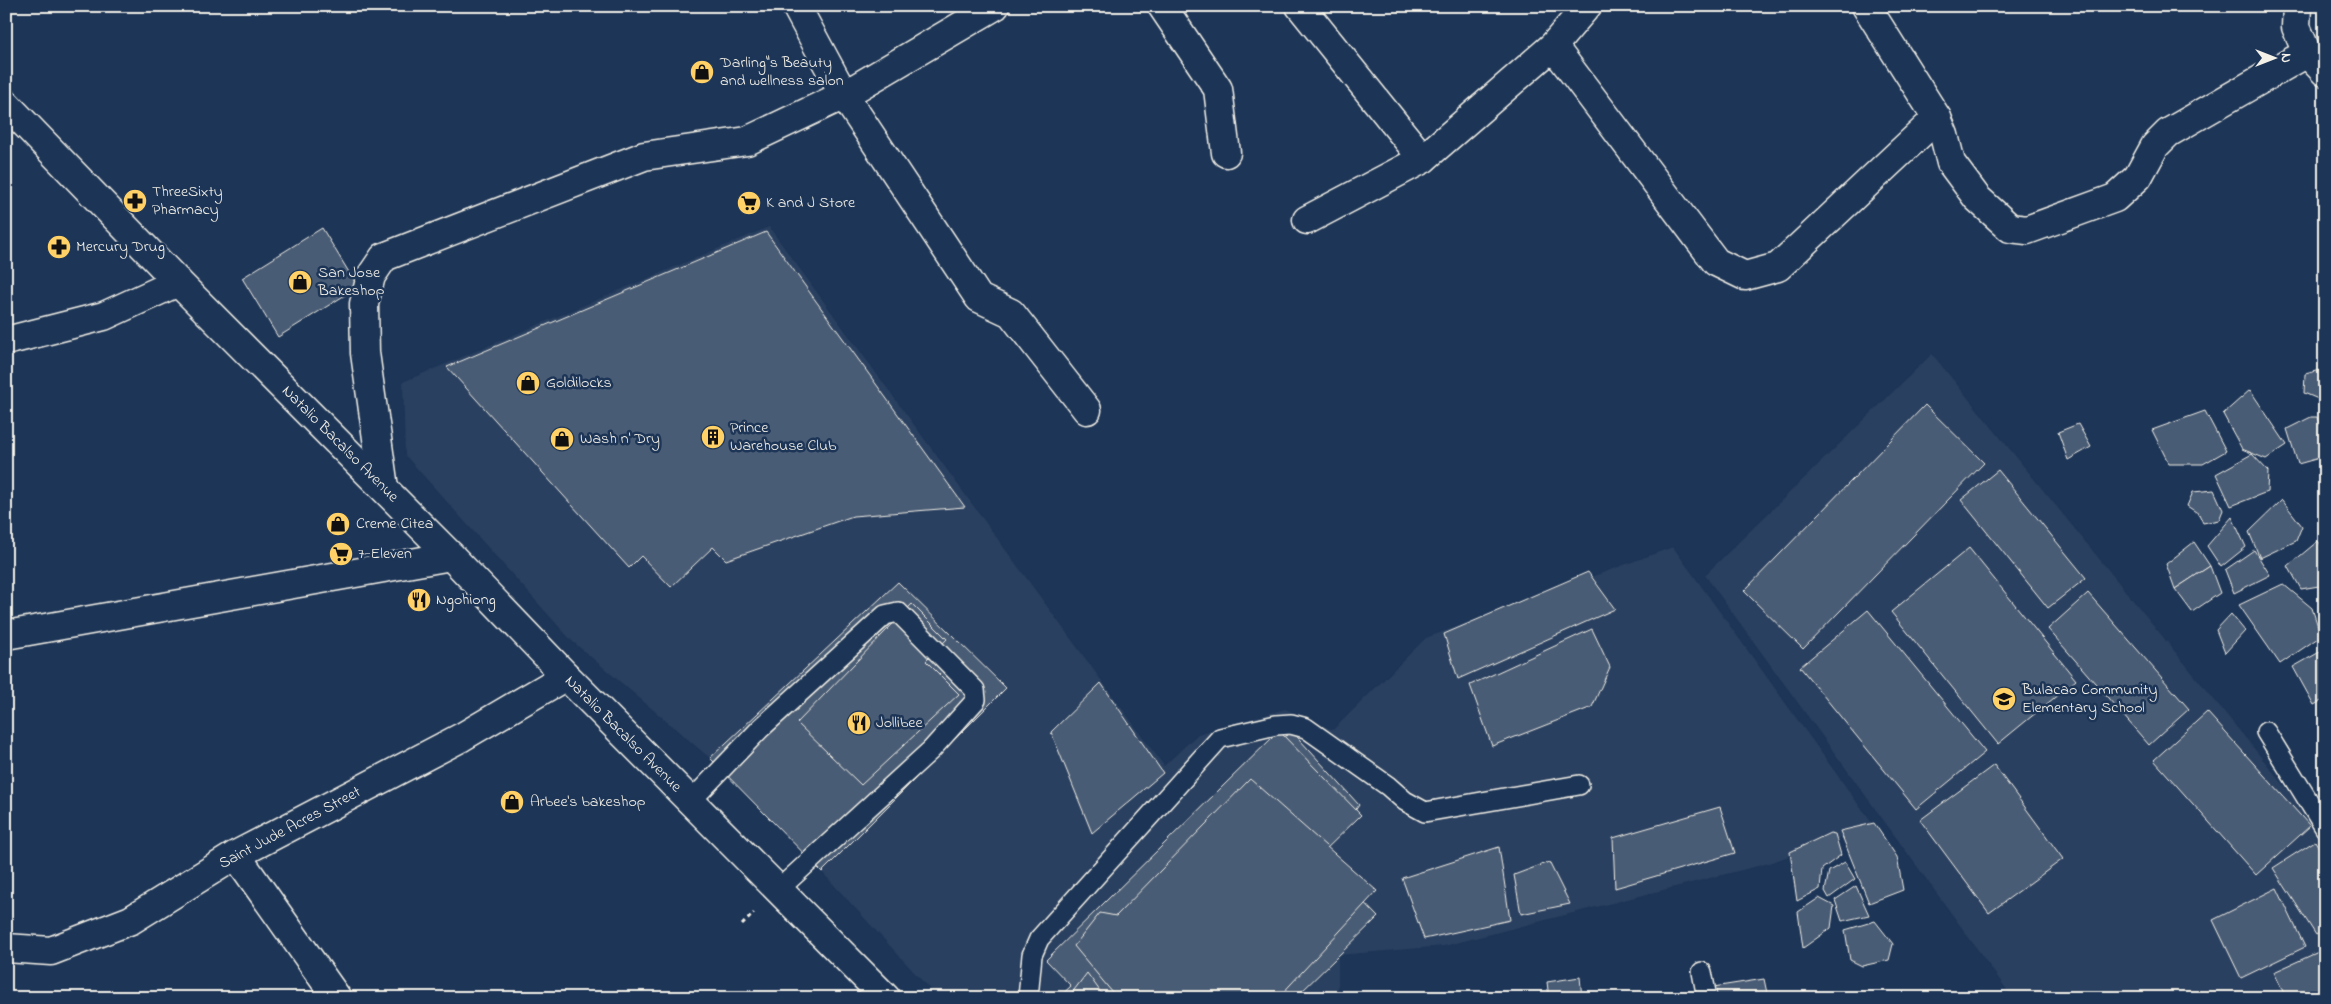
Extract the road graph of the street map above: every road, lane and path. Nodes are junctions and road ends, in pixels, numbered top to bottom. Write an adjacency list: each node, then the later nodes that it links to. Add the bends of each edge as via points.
1 (796, 6): 10 (street)
2 (995, 6): 10 (street)
3 (1162, 6): 13 (street, via 1218,89)
4 (1300, 6): 14 (street)
5 (1587, 6): 8 (street)
6 (1866, 6): 12 (street)
7 (2297, 6): 9 (street, via 2296,28)
8 (1553, 46): 12 (street, via 1716,262 1745,276 1778,267); 14 (street)
9 (2319, 63): 12 (street, via 2168,133 2155,146 2138,177 2115,198 2027,230 2010,228 1977,198 1951,163)
10 (844, 95): 18 (street, via 979,298 1011,312); 19 (street, via 748,141 644,156 384,257 371,276 364,304 365,352)
11 (6, 104): 16 (street, Natalio Bacalso Avenue)
12 (1937, 118)
13 (1226, 153)
14 (1423, 159): 15 (street)
15 (1306, 220)
16 (178, 282): 17 (street, via 104,316); 19 (street, Natalio Bacalso Avenue)
17 (6, 341)
18 (1087, 410)
19 (384, 488): 20 (street, Natalio Bacalso Avenue)
20 (451, 556): 21 (street); 22 (street, Natalio Bacalso Avenue)
21 (6, 635)
22 (566, 676): 25 (street, Natalio Bacalso Avenue); 27 (street, Saint Jude Acres Street, via 462,737)
23 (2266, 732): 26 (lane)
24 (1579, 785): 33 (lane, via 1425,812 1405,802 1388,786 1306,728 1276,725 1220,738 1038,939 1032,954)
25 (690, 802): 28 (street, Natalio Bacalso Avenue); 28 (lane, via 761,728 885,615 898,612 943,656 975,690 976,700 931,750)
26 (2325, 828)
27 (236, 856): 29 (street, Saint Jude Acres Street, via 131,920 50,951); 31 (street)
28 (778, 890): 32 (street, Natalio Bacalso Avenue)
29 (6, 948)
30 (1702, 972): 34 (lane)
31 (337, 998)
32 (886, 998)
33 (1028, 998)
34 (1707, 998)

